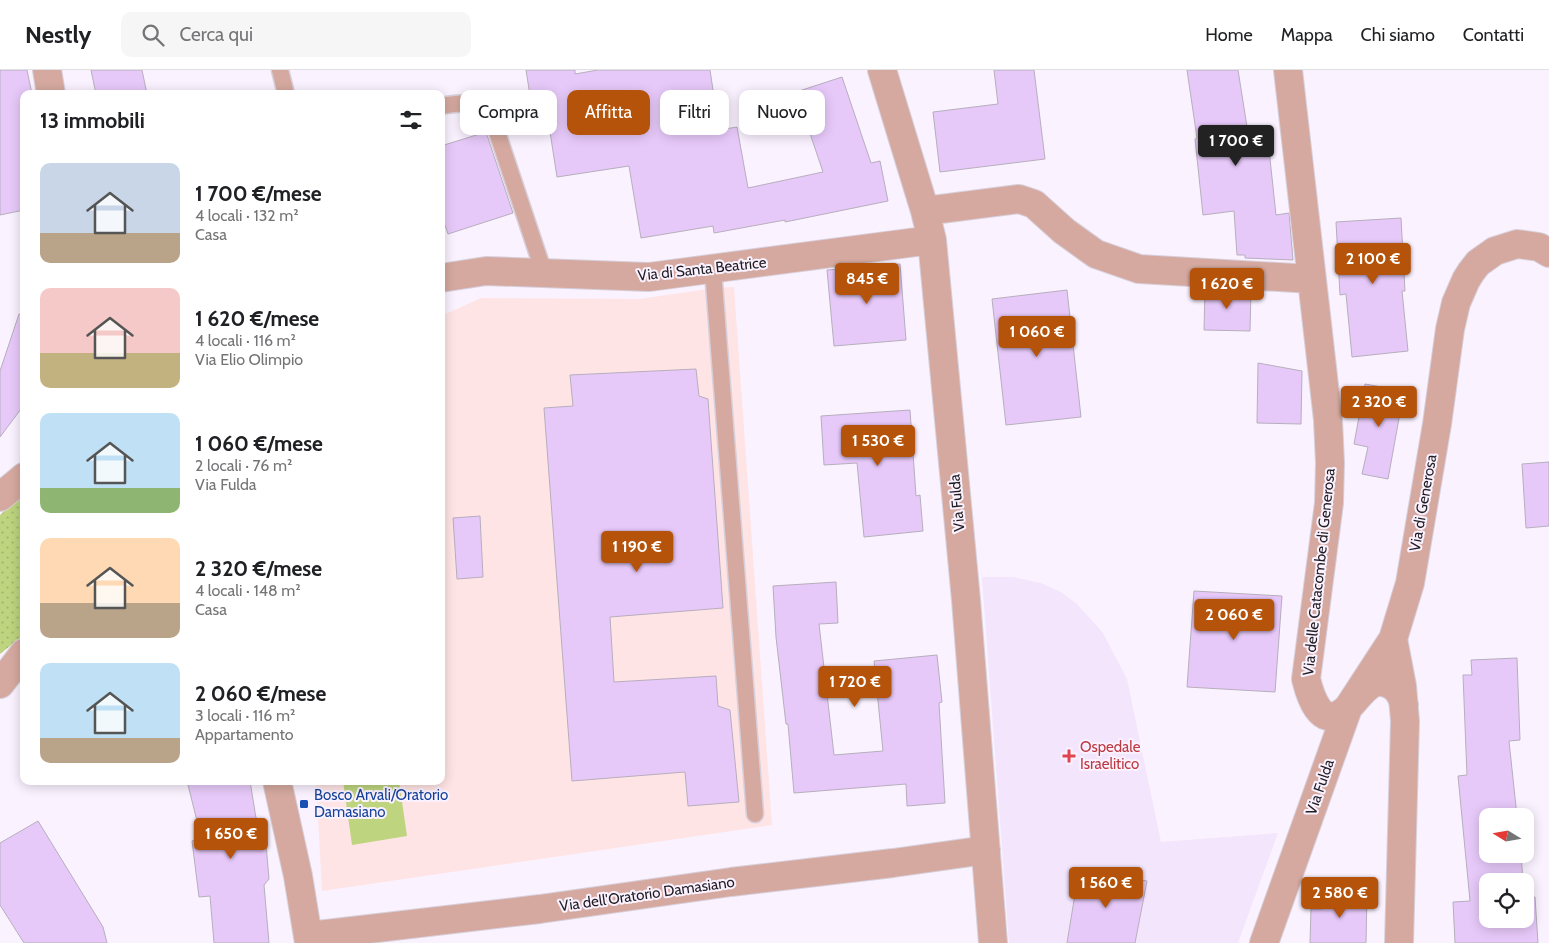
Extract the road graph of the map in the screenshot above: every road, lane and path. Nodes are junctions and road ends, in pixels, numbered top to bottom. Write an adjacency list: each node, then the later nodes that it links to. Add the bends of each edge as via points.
1 (47, 70): 5 (street)
2 (280, 70): 6 (lane)
3 (882, 70): 8 (street, Via Fulda)
4 (1288, 70): 14 (street, Via delle Catacombe di Generosa)
5 (50, 90)
6 (285, 90)
7 (445, 105): 12 (lane, via 462,102 474,105 485,110 493,120)
8 (925, 211): 9 (street, Via Fulda); 14 (street, via 1019,199 1034,204 1096,254 1139,269)
9 (932, 240): 11 (street, Via di Santa Beatrice); 24 (street, Via Fulda)
10 (1549, 253): 17 (street, Via di Generosa, via 1539,247 1517,244 1495,250 1478,263 1460,291 1450,329 1410,583)
11 (713, 270): 12 (street, Via di Santa Beatrice, via 649,277); 23 (lane)
12 (544, 273): 13 (street, Via di Santa Beatrice, via 486,271)
13 (445, 277)
14 (1312, 279): 21 (street, Via delle Catacombe di Generosa, via 1330,463 1329,504 1306,679 1319,711 1335,716)
15 (20, 480): 16 (street)
16 (0, 497)
17 (1393, 639): 20 (street, Via di Generosa); 21 (street, Via Fulda)
18 (20, 658): 19 (street)
19 (0, 684)
20 (1404, 705): 21 (street, via 1396,688 1376,682); 28 (street, Via di Generosa)
21 (1348, 708): 27 (street, Via Fulda)
22 (278, 785): 25 (street)
23 (755, 814)
24 (986, 850): 25 (street, Via dell'Oratorio Damasiano); 26 (street, Via Fulda)
25 (309, 939)
26 (993, 943)
27 (1264, 943)
28 (1399, 943)

